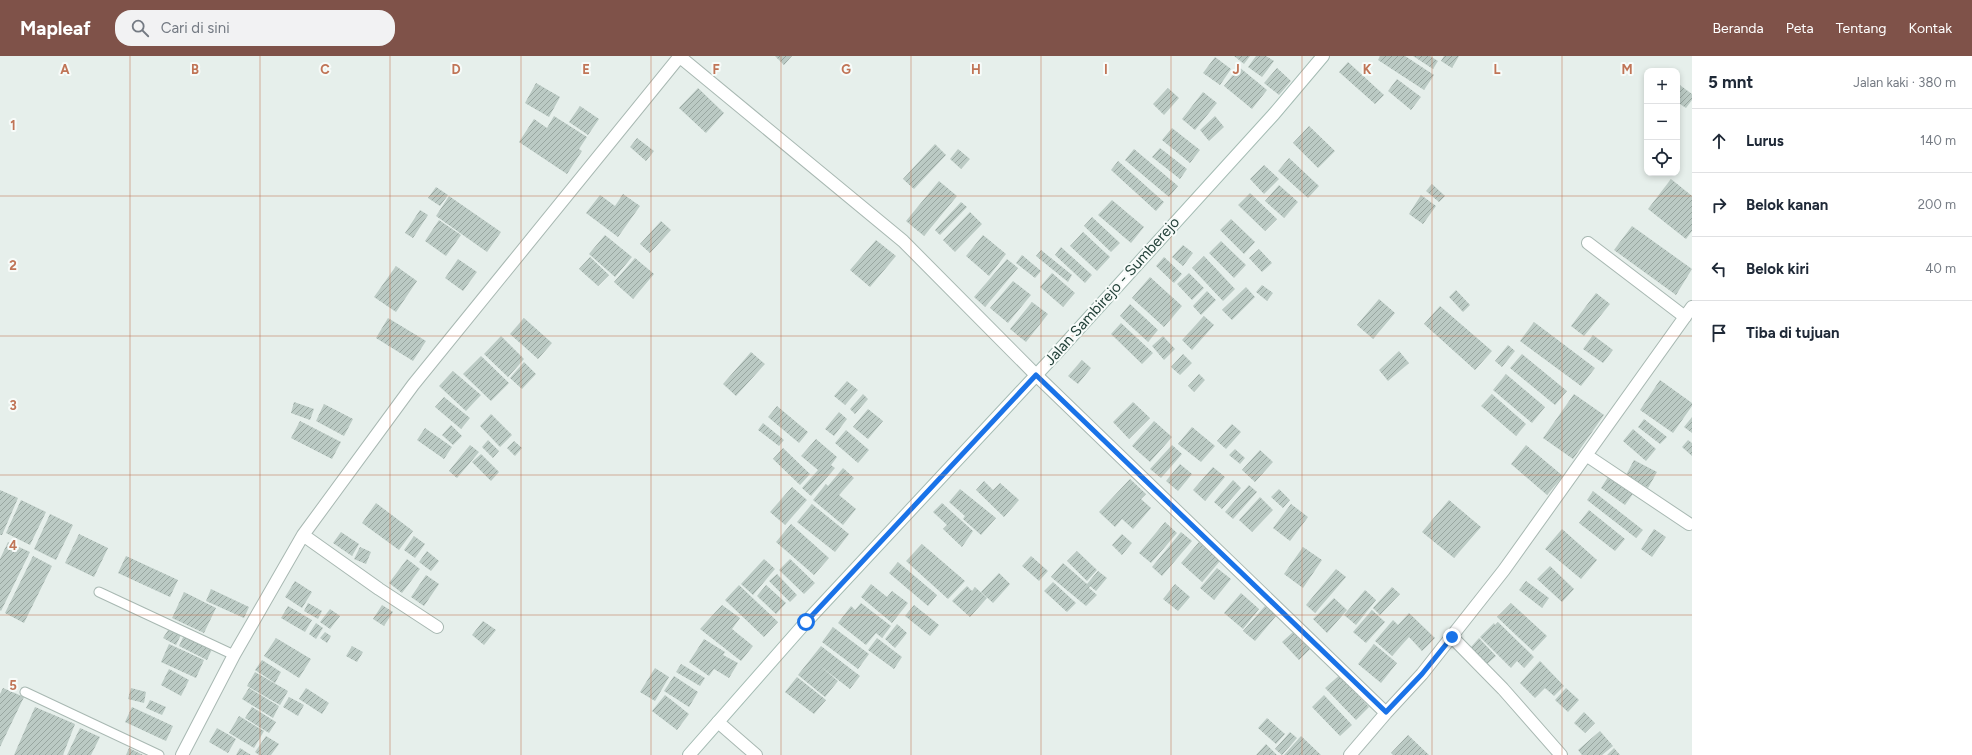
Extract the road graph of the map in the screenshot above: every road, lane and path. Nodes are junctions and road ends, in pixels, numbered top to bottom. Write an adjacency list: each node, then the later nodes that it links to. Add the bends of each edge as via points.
1 (679, 56): 6 (street, via 903,240); 9 (street, via 413,385)
2 (1321, 57): 6 (street, Jalan Sambirejo - Sumberejo, via 1274,114)
3 (1588, 243): 5 (street)
4 (1692, 307): 5 (street)
5 (1685, 317): 7 (street)
6 (1036, 375): 15 (street); 16 (street, Jalan Sambirejo - Sumberejo, via 806,622)
7 (1586, 455): 8 (street); 12 (street, via 1504,570)
8 (1689, 524)
9 (303, 535): 11 (street); 13 (street)
10 (98, 592): 13 (lane)
11 (437, 627)
12 (1452, 637): 15 (street); 22 (street)
13 (234, 655): 18 (street)
14 (25, 692): 17 (lane)
15 (1386, 712): 21 (street)
16 (718, 722): 19 (street, Jalan Sambirejo - Sumberejo); 20 (street)
17 (159, 755)
18 (182, 755)
19 (689, 755)
20 (756, 755)
21 (1350, 755)
22 (1561, 755)

